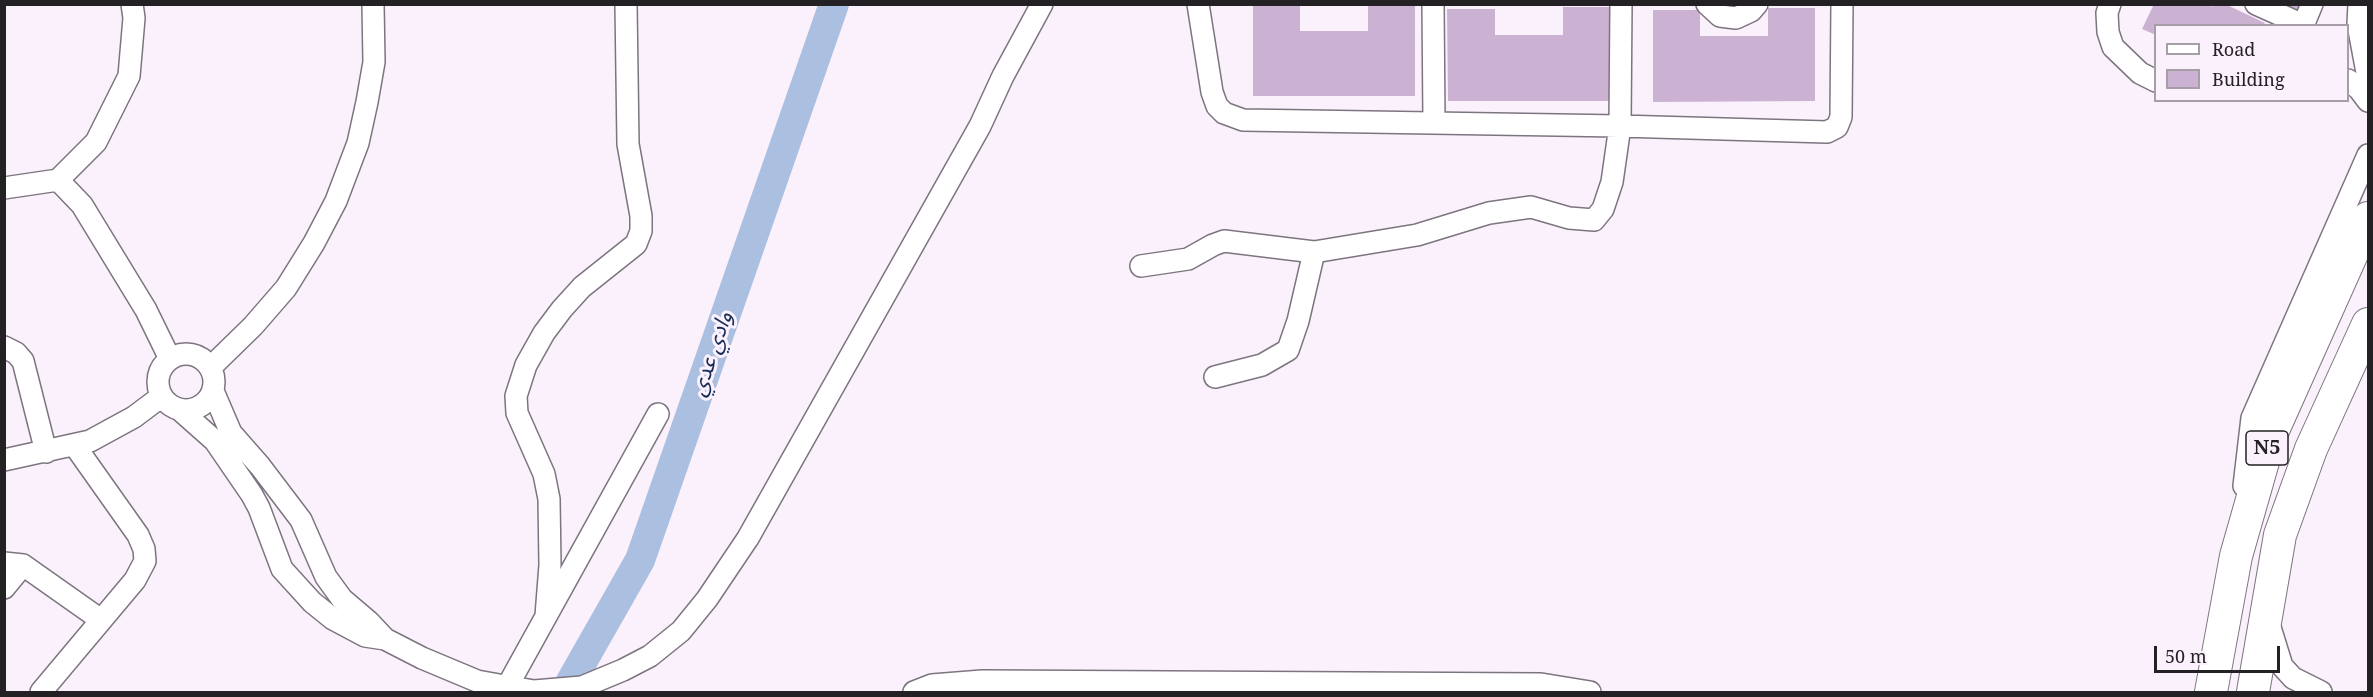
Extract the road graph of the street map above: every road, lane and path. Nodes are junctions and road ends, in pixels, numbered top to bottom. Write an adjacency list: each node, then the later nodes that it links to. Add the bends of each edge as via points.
1 (132, 4): 25 (street, via 129,76 96,142)
2 (373, 4): 33 (street, via 374,62 358,143 336,201 286,288)
3 (626, 4): 46 (street, via 628,144 641,231 636,244 582,287 562,309 526,365 516,396 517,413 544,474 549,499)
4 (1042, 4): 49 (street, via 913,246 748,538 707,599 681,631 650,656 623,670 582,687 534,691)
5 (1198, 4): 22 (street, via 1212,92 1217,106 1233,118)
6 (1433, 4): 22 (street)
7 (1621, 4): 23 (street)
8 (1707, 4): 9 (street, via 1720,16 1736,18)
9 (1757, 4)
10 (1842, 4): 23 (street, via 1841,117 1832,130)
11 (2110, 4): 19 (street, via 2108,32 2113,47 2140,74)
12 (2256, 4): 15 (street)
13 (2312, 4): 16 (street)
14 (2359, 4): 17 (street)
15 (2301, 24)
16 (2303, 24)
17 (2359, 43): 18 (street)
18 (2368, 78)
19 (2154, 80)
20 (2349, 81): 21 (street)
21 (2368, 101)
22 (1434, 122): 23 (street)
23 (1620, 126): 28 (street, via 1612,182 1604,210 1594,219 1569,218 1531,207 1489,213 1417,235)
24 (2368, 155): 42 (street, via 2252,418)
25 (58, 180): 26 (street); 32 (street, via 82,205 146,310)
26 (4, 188)
27 (2368, 218): 42 (highway, N5, via 2270,437)
28 (1314, 252): 29 (street, via 1224,241 1188,259); 34 (street, via 1288,350 1262,364)
29 (1142, 266)
30 (2368, 324): 45 (highway, N5, via 2312,449 2280,535)
31 (4, 347): 40 (street, via 23,362)
32 (170, 359): 33 (street, via 191,354); 36 (street, via 158,378)
33 (211, 367): 35 (street)
34 (1215, 377)
35 (213, 391): 37 (street, via 197,409); 48 (street, via 231,433 301,520 326,577 342,599)
36 (162, 396): 37 (street); 39 (street, via 134,417)
37 (180, 410): 48 (street, via 215,441 252,495 282,568 296,585 333,618 365,636)
38 (658, 414): 46 (street)
39 (75, 446): 40 (street); 47 (street, via 144,549 141,571)
40 (46, 452): 41 (street)
41 (4, 460)
42 (2236, 556): 55 (highway, N5)
43 (14, 564): 44 (street); 47 (street)
44 (4, 588)
45 (2266, 611): 56 (highway, N5); 57 (street, via 2282,666 2293,678)
46 (546, 616): 49 (street)
47 (101, 620): 52 (street)
48 (385, 639): 49 (street, via 477,681)
49 (507, 687)
50 (1393, 687): 51 (street); 53 (street, via 982,681 932,685)
51 (1545, 689): 54 (street)
52 (41, 693)
53 (914, 693)
54 (1590, 693)
55 (2211, 693)
56 (2253, 693)
57 (2321, 693)

